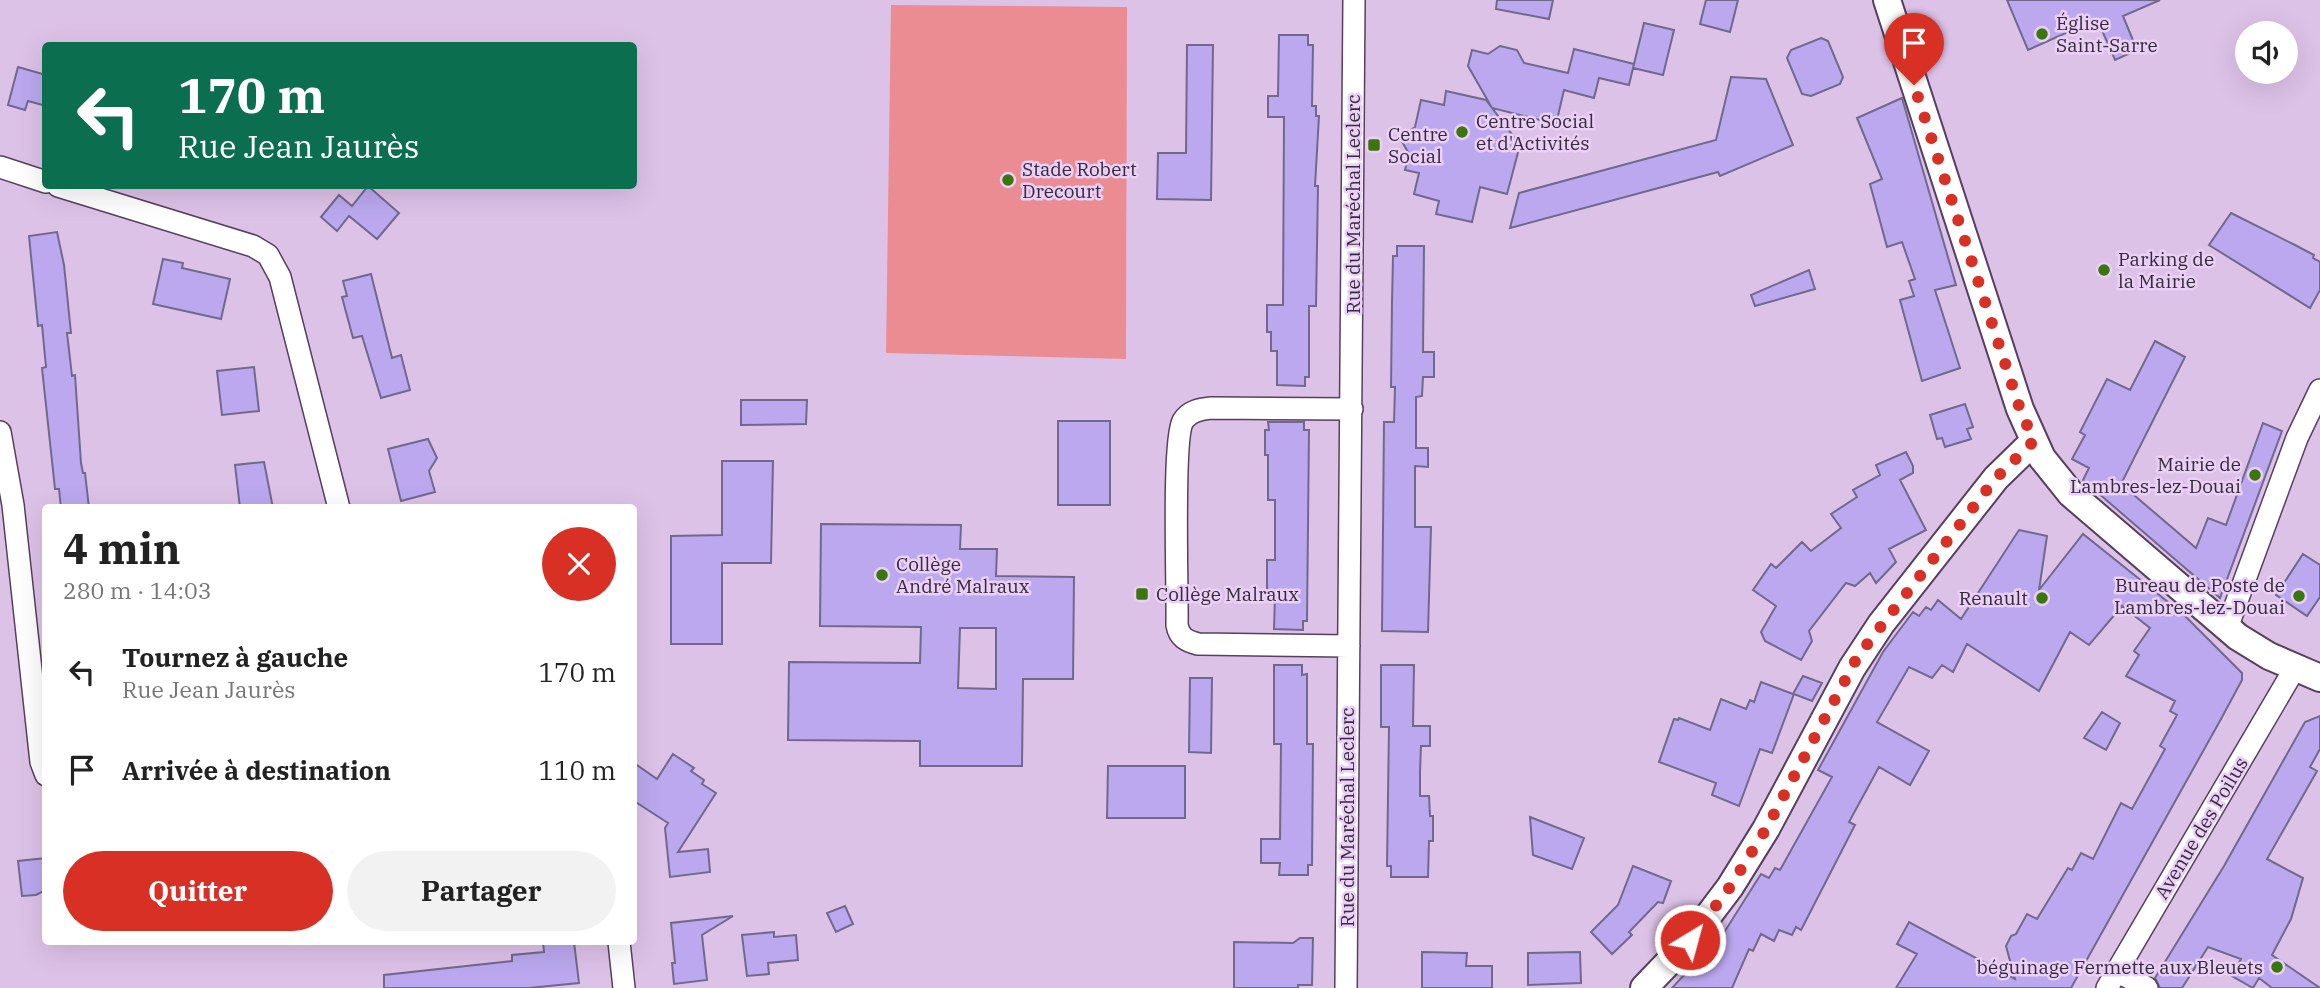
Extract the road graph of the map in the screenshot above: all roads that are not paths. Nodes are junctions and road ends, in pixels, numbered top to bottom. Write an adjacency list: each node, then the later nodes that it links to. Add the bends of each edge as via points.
1 (1354, 0): 7 (street, Rue du Maréchal Leclerc)
2 (1887, 0): 9 (street)
3 (0, 167): 4 (street)
4 (42, 181)
5 (68, 189): 10 (street, via 253,246 268,255 280,277)
6 (2320, 390): 11 (street, via 2297,438)
7 (1352, 409): 12 (street, Rue du Maréchal Leclerc); 12 (street, via 1211,408 1193,412 1183,421 1179,435 1177,625 1181,636 1198,645)
8 (0, 432): 14 (street, via 13,505)
9 (2034, 441): 11 (street, via 2049,469 2071,494); 19 (street, via 1996,478 1881,624 1730,887 1690,940)
10 (338, 504)
11 (2227, 628): 13 (street, via 2259,650)
12 (1349, 646): 18 (street, Rue du Maréchal Leclerc)
13 (2313, 673): 16 (street, Avenue des Poilus)
14 (42, 765)
15 (619, 945): 17 (street)
16 (2112, 980): 20 (street)
17 (624, 988)
18 (1346, 988)
19 (1644, 988)
20 (2147, 988)

